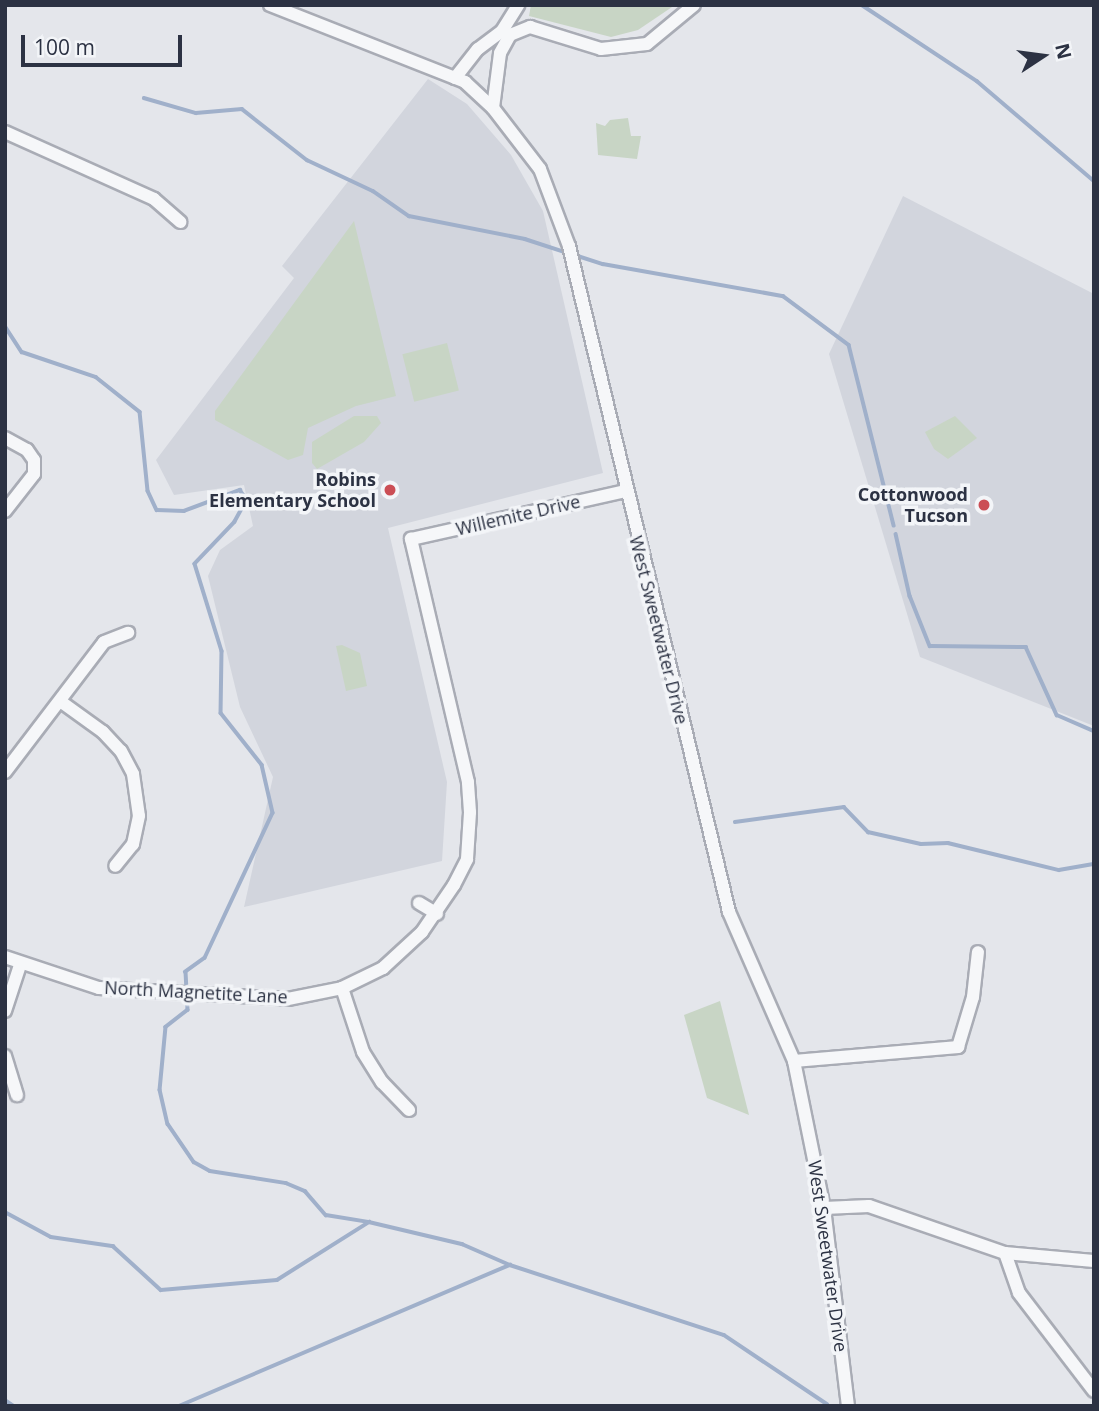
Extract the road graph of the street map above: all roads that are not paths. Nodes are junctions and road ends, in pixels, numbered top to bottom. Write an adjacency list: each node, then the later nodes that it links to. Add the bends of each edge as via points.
1 (270, 5): 4 (street, West Sweetwater Drive)
2 (518, 5): 4 (street, via 502,31 478,48)
3 (694, 5): 5 (street, via 647,44 601,49 530,27 510,35 500,54)
4 (454, 78): 5 (street, West Sweetwater Drive)
5 (493, 108): 9 (street, West Sweetwater Drive, via 540,169 569,246)
6 (5, 132): 7 (street, via 154,199)
7 (180, 222)
8 (5, 438): 10 (street, via 38,459 34,474)
9 (625, 491): 11 (street, Willemite Drive); 24 (street, West Sweetwater Drive, via 729,912)
10 (5, 511)
11 (411, 539): 17 (street, North Magnetite Lane, via 468,782 467,859)
12 (128, 633): 13 (street, via 104,642)
13 (60, 701): 14 (street); 15 (street, via 103,732 121,751 133,774 139,816 133,844)
14 (5, 772)
15 (116, 866)
16 (419, 903): 17 (street)
17 (437, 914): 21 (street, North Magnetite Lane, via 383,968)
18 (978, 952): 24 (street, via 973,997 958,1047)
19 (5, 957): 20 (street, North Magnetite Lane)
20 (20, 965): 21 (street, North Magnetite Lane, via 99,988 288,999); 22 (street)
21 (342, 988): 26 (street, via 363,1052 382,1082)
22 (5, 1011)
23 (5, 1056): 25 (street)
24 (794, 1061): 27 (street, West Sweetwater Drive)
25 (17, 1095)
26 (410, 1110)
27 (824, 1208): 28 (street, via 869,1206 896,1212); 31 (street, West Sweetwater Drive)
28 (1005, 1253): 29 (street); 30 (street, via 1019,1293)
29 (1094, 1261)
30 (1094, 1391)
31 (848, 1406)

